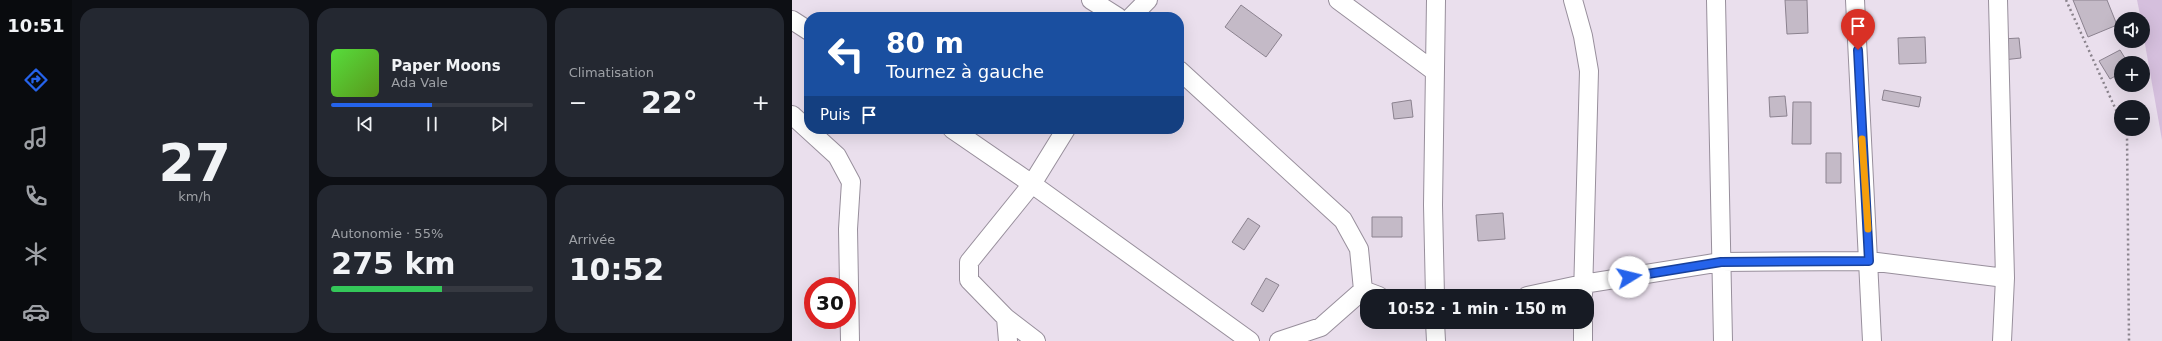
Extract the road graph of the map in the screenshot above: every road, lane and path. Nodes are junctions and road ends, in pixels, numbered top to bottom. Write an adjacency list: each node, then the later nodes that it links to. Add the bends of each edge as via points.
1 (1092, 0): 10 (street)
2 (1148, 0): 11 (street)
3 (1338, 0): 14 (street)
4 (1436, 0): 14 (street)
5 (1573, 0): 29 (street, via 1589,71)
6 (1716, 0): 25 (street)
7 (1855, 0): 24 (street)
8 (1998, 0): 26 (street)
9 (2066, 0): 16 (path)
10 (1110, 12)
11 (1136, 12)
12 (792, 20): 13 (street)
13 (804, 28)
14 (1434, 71): 28 (street)
15 (1184, 80): 27 (street, via 1343,220 1359,249)
16 (2114, 106)
17 (792, 115): 18 (street)
18 (804, 126)
19 (813, 134): 35 (street, via 837,156 851,182 848,229)
20 (959, 134): 23 (street)
21 (1063, 134): 23 (street)
22 (2127, 136): 45 (path)
23 (1032, 184): 32 (street, via 969,262 969,280); 38 (street)
24 (1869, 261): 25 (street); 26 (street); 43 (street)
25 (1721, 262): 30 (street); 42 (street)
26 (2005, 278): 44 (street)
27 (1370, 289)
28 (1435, 289)
29 (1583, 289)
30 (1588, 289)
31 (1360, 300): 39 (street, via 1321,326)
32 (1006, 318): 36 (street); 37 (street)
33 (1435, 329): 40 (street)
34 (1583, 329): 41 (street)
35 (850, 341)
36 (1008, 341)
37 (1036, 341)
38 (1250, 341)
39 (1279, 341)
40 (1436, 341)
41 (1583, 341)
42 (1723, 341)
43 (1872, 341)
44 (2002, 341)
45 (2129, 341)

